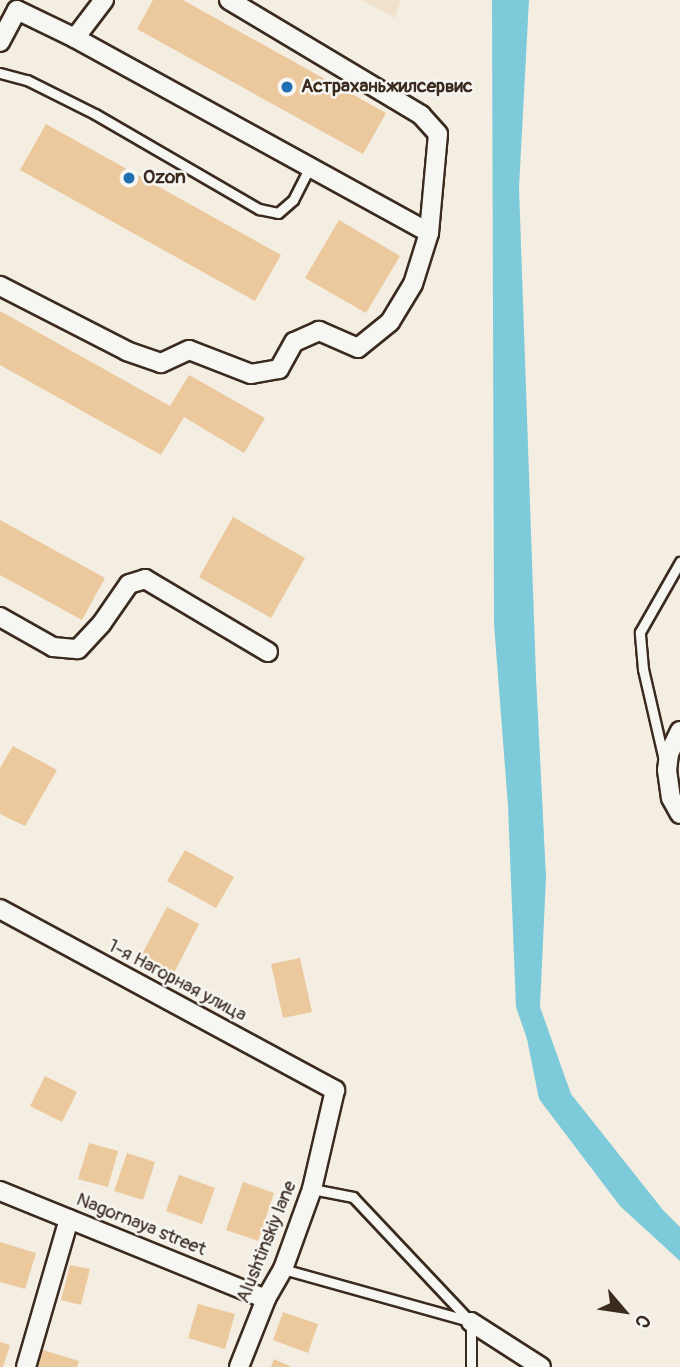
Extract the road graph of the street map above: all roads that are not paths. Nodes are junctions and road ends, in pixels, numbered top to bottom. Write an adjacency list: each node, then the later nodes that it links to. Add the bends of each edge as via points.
1 (104, 0): 3 (street)
2 (229, 0): 7 (street, via 421,115 438,134)
3 (75, 38): 4 (street, via 17,10); 6 (street)
4 (0, 43)
5 (0, 74): 6 (lane, via 27,80 95,114 259,209 278,213 293,200)
6 (309, 169): 7 (street)
7 (429, 233): 8 (street, via 413,284 390,322 358,348 319,331 294,342 279,369 251,374 188,350 161,363 127,351)
8 (0, 286)
9 (680, 562): 13 (lane, via 640,632 643,669)
10 (0, 617): 11 (street, via 53,647 78,649 129,583 145,579)
11 (268, 653)
12 (680, 731): 13 (street)
13 (667, 770): 14 (street, via 671,798)
14 (680, 814)
15 (0, 909): 16 (street, 1-я Нагорная улица)
16 (335, 1090): 17 (street, Alushtinskiy lane)
17 (312, 1189): 20 (street, Alushtinskiy lane); 22 (lane, via 353,1198)
18 (0, 1191): 19 (street, Nagornaya street)
19 (69, 1219): 21 (street, Nagornaya street); 23 (street)
20 (282, 1269): 21 (street, Alushtinskiy lane); 22 (lane)
21 (265, 1299): 24 (street, Alushtinskiy lane)
22 (471, 1322): 25 (lane); 26 (street)
23 (26, 1367)
24 (239, 1367)
25 (471, 1367)
26 (541, 1367)

